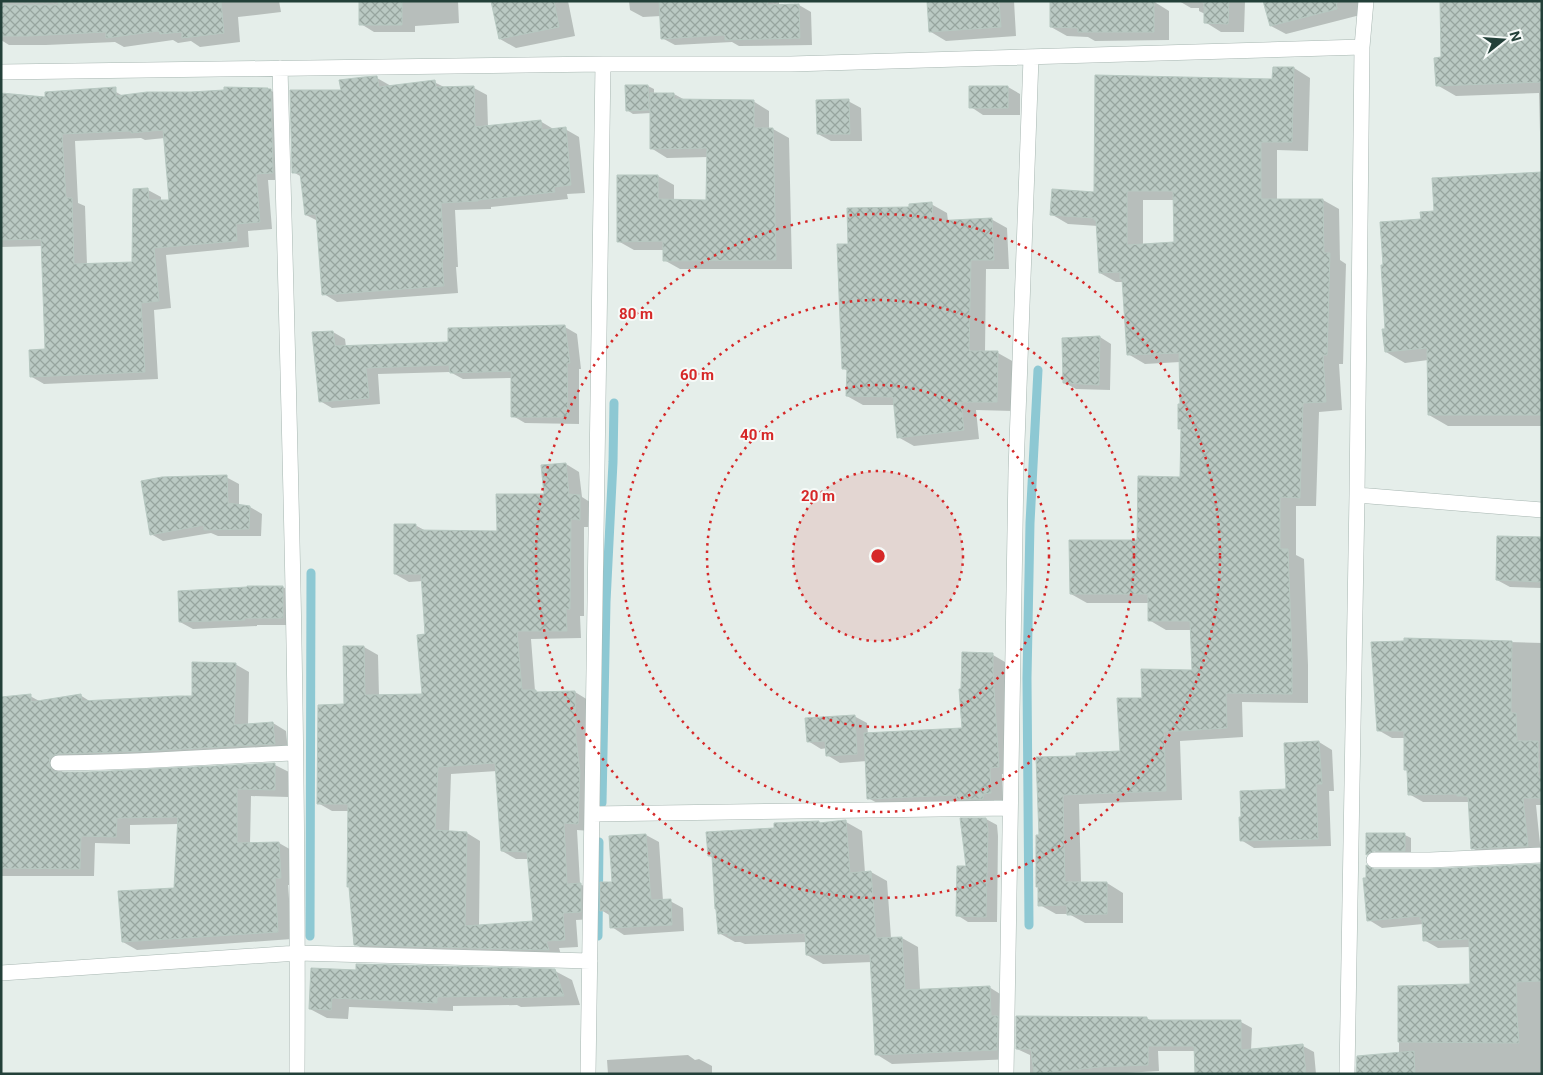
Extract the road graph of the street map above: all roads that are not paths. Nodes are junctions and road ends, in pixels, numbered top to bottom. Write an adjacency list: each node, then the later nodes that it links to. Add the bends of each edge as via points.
1 (1366, 1): 2 (street)
2 (1362, 47): 3 (street); 7 (street)
3 (1031, 58): 4 (street, via 790,64); 11 (street, via 1016,470)
4 (603, 64): 5 (street); 12 (street)
5 (280, 68): 6 (street); 9 (street, via 293,513)
6 (1, 72)
7 (1357, 495): 8 (street); 21 (street)
8 (1542, 510)
9 (295, 753): 10 (street); 15 (street)
10 (58, 763)
11 (1010, 808): 12 (street); 20 (street)
12 (592, 814): 16 (street)
13 (1542, 855): 14 (street)
14 (1374, 860)
15 (298, 953): 16 (street); 17 (street); 18 (street)
16 (590, 961): 19 (street)
17 (1, 973)
18 (297, 1074)
19 (588, 1074)
20 (1006, 1074)
21 (1347, 1074)

